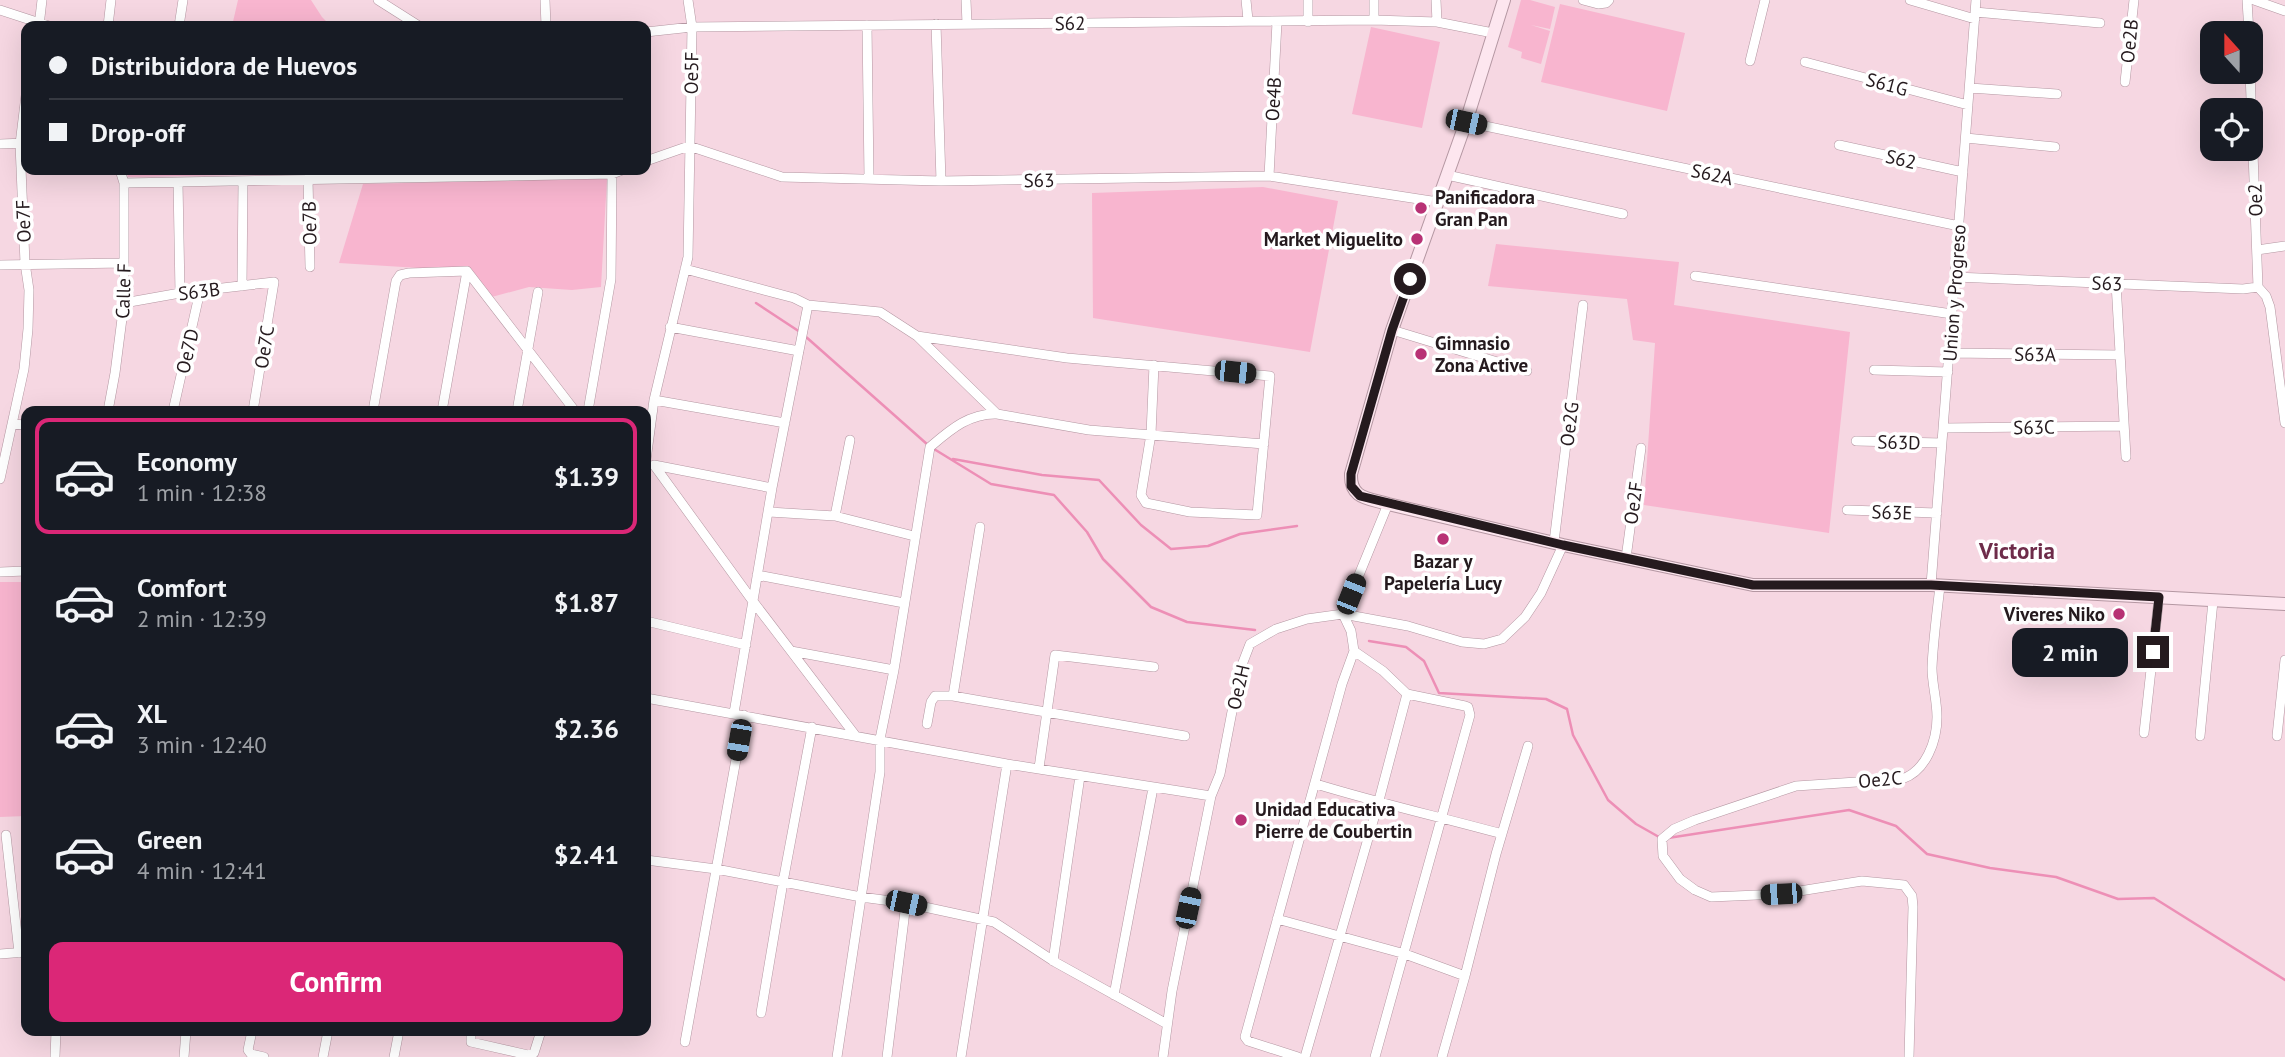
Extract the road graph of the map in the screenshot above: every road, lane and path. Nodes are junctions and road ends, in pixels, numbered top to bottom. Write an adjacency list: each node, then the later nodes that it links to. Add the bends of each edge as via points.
1 (42, 0): 27 (street)
2 (111, 0): 28 (street)
3 (183, 0): 29 (street)
4 (379, 0): 30 (street)
5 (545, 0): 31 (street)
6 (688, 0): 40 (street, Oe5F)
7 (966, 0): 38 (street)
8 (1246, 0): 24 (street)
9 (1308, 0): 34 (street)
10 (1374, 0): 25 (street)
11 (1436, 0): 35 (street)
12 (1504, 0): 42 (street)
13 (1583, 0): 14 (street, via 1598,4)
14 (1609, 0)
15 (1765, 0): 43 (street)
16 (1910, 0): 23 (street)
17 (1976, 0): 23 (street, Union y Progreso)
18 (2134, 0): 45 (street, Oe2B)
19 (2247, 0): 32 (street)
20 (2254, 0): 22 (street)
21 (0, 10): 26 (street)
22 (2285, 10)
23 (1975, 15): 36 (street); 47 (street, Union y Progreso)
24 (1248, 20): 33 (street, S62); 38 (street, S62)
25 (1374, 20): 34 (street, S62); 35 (street, S62)
26 (31, 21)
27 (42, 21)
28 (109, 21)
29 (180, 21)
30 (411, 21)
31 (546, 21)
32 (2248, 21)
33 (1277, 22): 34 (street, S62); 64 (street, Oe4B)
34 (1308, 22)
35 (1437, 22): 42 (street, S62)
36 (2100, 23)
37 (936, 24): 38 (street, S62); 39 (street, S62); 68 (street)
38 (967, 24)
39 (867, 25): 40 (street, S62); 65 (street)
40 (692, 27): 41 (street, S62); 55 (street, Oe5F)
41 (651, 31)
42 (1493, 33): 50 (street)
43 (1750, 61)
44 (1805, 62): 49 (street, S61G)
45 (2125, 82)
46 (2250, 84): 75 (street, Oe2)
47 (1970, 88): 48 (street); 49 (street, Union y Progreso)
48 (2057, 93)
49 (1968, 105): 51 (street, Union y Progreso)
50 (1466, 122): 63 (street); 73 (street, S62A)
51 (1966, 138): 56 (street); 58 (street, Union y Progreso)
52 (21, 144): 53 (street)
53 (0, 145)
54 (1839, 145): 58 (street, S62)
55 (689, 146): 57 (street); 65 (street, S63, via 782,177); 80 (street, Oe5F)
56 (2055, 147)
57 (651, 159)
58 (1963, 172): 73 (street, Union y Progreso)
59 (24, 175): 76 (street, Oe7F)
60 (122, 175): 70 (street, Calle F)
61 (551, 175): 66 (street)
62 (612, 175): 114 (street, via 611,279)
63 (1447, 175): 71 (street); 72 (street)
64 (1269, 176): 68 (street, S63); 71 (street, S63)
65 (869, 178): 68 (street, S63)
66 (308, 179): 67 (street); 79 (street, Oe7B)
67 (243, 181): 69 (street); 86 (street)
68 (941, 181)
69 (177, 182): 70 (street); 90 (street)
70 (124, 183): 77 (street, Calle F)
71 (1438, 202): 96 (street)
72 (1623, 214)
73 (1959, 226): 83 (street, Union y Progreso)
74 (2285, 246): 75 (street)
75 (2257, 250): 87 (street, Oe2)
76 (25, 263): 77 (street); 78 (street); 118 (street, Oe7F, via 27,342)
77 (124, 263): 91 (street, Calle F)
78 (0, 265)
79 (310, 267)
80 (685, 269): 92 (street); 95 (street, Oe5F)
81 (467, 271): 98 (street); 110 (street, via 400,275); 111 (street)
82 (1695, 276): 94 (street)
83 (1955, 277): 85 (street, S63); 94 (street, Union y Progreso)
84 (274, 282): 86 (street, S63B); 109 (street, Oe7C)
85 (2116, 283): 87 (street, S63); 101 (street)
86 (242, 286): 88 (street, S63B)
87 (2258, 287): 117 (street, via 2270,307)
88 (200, 291): 90 (street, S63B); 108 (street, Oe7D)
89 (538, 292): 98 (street)
90 (180, 293): 91 (street, S63B)
91 (124, 303): 107 (street, Calle F)
92 (808, 305): 97 (street, via 880,312); 99 (street)
93 (1583, 305): 141 (street, Oe2G)
94 (1952, 314): 100 (street, Union y Progreso)
95 (670, 327): 99 (street); 106 (street, Oe5F)
96 (1392, 330): 104 (street); 134 (street, via 1350,480 1360,496)
97 (917, 336): 102 (street, via 1067,358); 115 (street)
98 (528, 351): 112 (street); 113 (street)
99 (799, 351): 116 (street)
100 (1950, 353): 101 (street, S63A); 105 (street, Union y Progreso)
101 (2120, 355): 120 (street)
102 (1154, 365): 122 (street); 127 (street, via 1270,376)
103 (1874, 370): 105 (street)
104 (1527, 371)
105 (1948, 372): 121 (street, Union y Progreso)
106 (654, 400): 116 (street); 123 (street, Oe5F)
107 (109, 406)
108 (174, 406)
109 (254, 406)
110 (374, 406)
111 (443, 406)
112 (518, 406)
113 (571, 406)
114 (589, 406)
115 (997, 414): 122 (street, via 1090,430); 140 (street, via 964,420 930,447)
116 (785, 423): 133 (street)
117 (2285, 423)
118 (12, 424): 119 (street); 132 (street, Oe7F)
119 (21, 425)
120 (2124, 426): 121 (street, S63C); 129 (street)
121 (1944, 428): 126 (street, Union y Progreso)
122 (1151, 434): 127 (street); 127 (street, via 1141,495 1146,503 1190,512 1257,515)
123 (651, 438)
124 (850, 440): 138 (street)
125 (1856, 442): 126 (street, S63D)
126 (1942, 443): 137 (street, Union y Progreso)
127 (1264, 444)
128 (1641, 448): 142 (street, Oe2F)
129 (2126, 457)
130 (651, 463): 133 (street)
131 (651, 466): 148 (street)
132 (0, 479)
133 (772, 488): 136 (street)
134 (1388, 504): 141 (street); 152 (street)
135 (1847, 510): 137 (street, S63E)
136 (769, 512): 138 (street); 145 (street)
137 (1937, 513): 146 (street, Union y Progreso)
138 (835, 516): 140 (street)
139 (980, 527): 161 (street)
140 (914, 536): 150 (street)
141 (1559, 543): 142 (street); 152 (street, Oe2H, via 1541,593 1525,617 1493,642 1462,642 1408,625)
142 (1626, 558): 146 (street, via 1753,585)
143 (21, 571): 144 (street)
144 (0, 572)
145 (757, 575): 148 (street); 150 (street)
146 (1936, 586): 147 (street); 222 (street, Oe2C, via 1932,670 1937,719 1920,769 1902,779 1796,786 1695,820 1662,839 1663,856 1680,879 1712,897 1781,894 1862,881 1904,885 1913,907)
147 (2159, 597): 149 (street); 167 (street)
148 (752, 600): 154 (street); 155 (street)
149 (2213, 601): 151 (street); 170 (street)
150 (904, 603): 159 (street)
151 (2285, 604)
152 (1343, 614): 156 (street); 179 (street, Oe2H, via 1307,619 1250,643)
153 (651, 622): 154 (street)
154 (746, 645): 164 (street)
155 (791, 651): 159 (street); 168 (street)
156 (1354, 651): 160 (street); 177 (street)
157 (2285, 660): 171 (street)
158 (1154, 667): 163 (street, via 1055,655)
159 (894, 670): 172 (street)
160 (1407, 694): 180 (street); 181 (street, via 1465,706 1470,711)
161 (953, 696): 163 (street); 165 (street, via 935,696)
162 (651, 699): 164 (street)
163 (1046, 712): 169 (street); 175 (street)
164 (739, 714): 166 (street); 185 (street)
165 (927, 724)
166 (812, 727): 168 (street); 186 (street)
167 (2144, 733)
168 (855, 735): 172 (street)
169 (1185, 736)
170 (2200, 736)
171 (2277, 736)
172 (880, 739): 174 (street); 187 (street, via 880,772)
173 (1528, 746): 182 (street)
174 (1007, 764): 175 (street); 189 (street)
175 (1039, 768): 176 (street)
176 (1080, 776): 178 (street); 196 (street)
177 (1316, 785): 180 (street); 190 (street)
178 (1153, 788): 179 (street); 198 (street)
179 (1211, 796): 200 (street, Oe2H)
180 (1378, 804): 181 (street); 191 (street)
181 (1442, 817): 182 (street); 195 (street)
182 (1502, 834): 197 (street)
183 (6, 835): 192 (street)
184 (651, 861): 185 (street)
185 (716, 869): 186 (street); 208 (street)
186 (783, 882): 187 (street); 199 (street)
187 (861, 897): 188 (street); 214 (street)
188 (906, 903): 189 (street); 215 (street)
189 (983, 918): 196 (street); 216 (street)
190 (1277, 919): 191 (street); 218 (street, via 1245,1037)
191 (1339, 937): 195 (street); 219 (street)
192 (21, 946)
193 (21, 953): 194 (street)
194 (0, 954)
195 (1405, 954): 197 (street); 220 (street)
196 (1054, 961): 198 (street)
197 (1465, 976): 221 (street)
198 (1114, 995): 200 (street)
199 (761, 1013)
200 (1167, 1024): 217 (street, Oe2H)
201 (56, 1036): 209 (street)
202 (186, 1036): 210 (street)
203 (251, 1036): 211 (street, via 248,1050)
204 (327, 1036): 212 (street)
205 (398, 1036): 213 (street)
206 (471, 1036): 207 (street, via 471,1042 531,1055)
207 (539, 1036)
208 (685, 1042)
209 (55, 1057)
210 (184, 1057)
211 (264, 1057)
212 (323, 1057)
213 (394, 1057)
214 (837, 1057)
215 (887, 1057)
216 (961, 1057)
217 (1163, 1057)
218 (1298, 1057)
219 (1305, 1057)
220 (1375, 1057)
221 (1442, 1057)
222 (1909, 1057)

